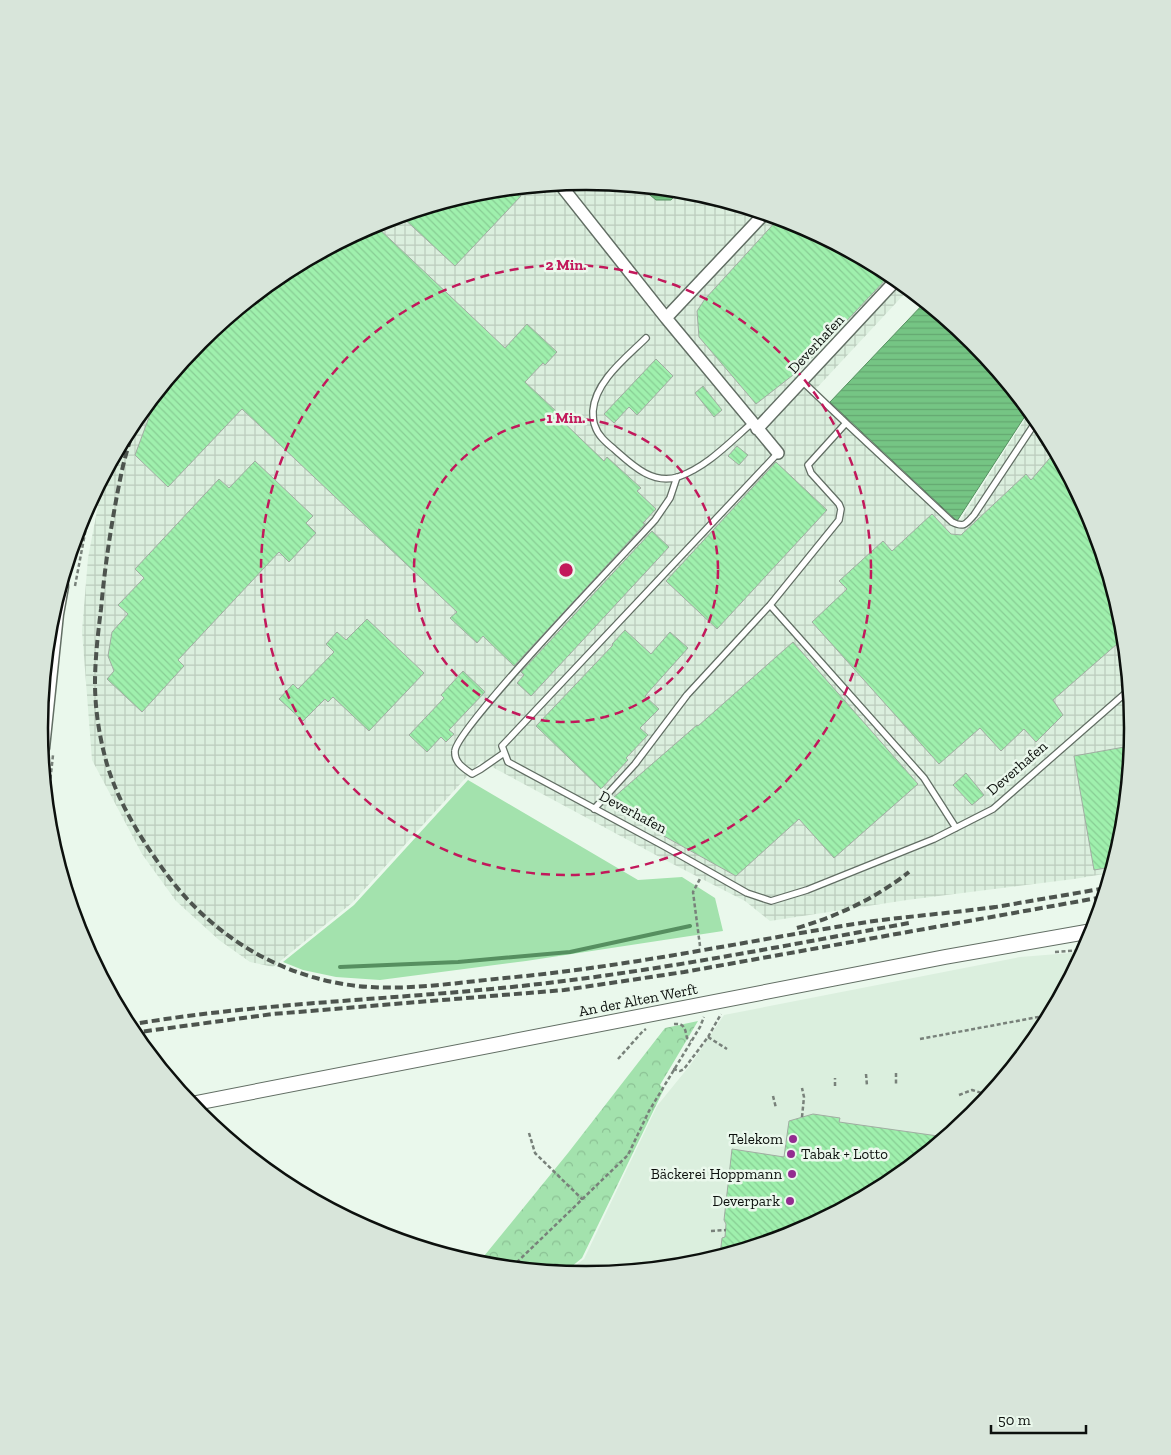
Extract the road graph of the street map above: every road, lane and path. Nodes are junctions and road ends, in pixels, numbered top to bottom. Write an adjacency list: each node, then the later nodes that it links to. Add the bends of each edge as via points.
1 (565, 191): 4 (street)
2 (760, 219): 4 (street)
3 (891, 285): 6 (street, Deverhafen)
4 (666, 318): 8 (street)
5 (646, 338): 11 (lane, via 604,382 593,411 595,427 603,439 642,472 658,478)
6 (802, 381): 7 (lane); 8 (street, Deverhafen)
7 (846, 423): 9 (lane, via 959,526 974,515); 14 (lane, via 808,465 811,473 839,504 839,520)
8 (754, 426): 10 (street); 11 (lane, via 698,467)
9 (1032, 428)
10 (778, 453): 18 (lane, via 502,746)
11 (677, 477): 18 (lane, via 670,498 655,520 511,676 463,734 455,749 456,760 472,774)
12 (76, 556): 13 (path)
13 (67, 588)
14 (770, 604): 19 (lane, via 687,696 635,764); 20 (lane, via 924,778)
15 (53, 653): 17 (main road)
16 (1122, 696): 20 (lane, Deverhafen, via 993,808)
17 (48, 732)
18 (504, 752): 19 (lane, Deverhafen, via 508,762)
19 (594, 809): 21 (lane, Deverhafen)
20 (956, 828): 21 (lane, Deverhafen, via 807,890 771,901 747,893)
21 (705, 869): 23 (path, via 693,892)
22 (1083, 933): 47 (street, An der Alten Werft)
23 (700, 946)
24 (1075, 951): 25 (path)
25 (1048, 952)
26 (726, 1011): 31 (path, via 718,1018)
27 (705, 1013): 33 (path)
28 (1039, 1017): 32 (path)
29 (671, 1025): 33 (path, via 679,1024 686,1028 687,1038)
30 (654, 1028): 35 (path, via 643,1031)
31 (708, 1037): 34 (path); 36 (path, via 684,1070)
32 (920, 1039)
33 (691, 1041): 36 (path)
34 (726, 1049)
35 (618, 1059)
36 (673, 1069): 51 (path, via 628,1155)
37 (896, 1073): 42 (path)
38 (866, 1074): 41 (path)
39 (835, 1078): 40 (path)
40 (835, 1086)
41 (867, 1086)
42 (896, 1086)
43 (802, 1088): 49 (path)
44 (980, 1093): 45 (path, via 972,1090)
45 (959, 1095)
46 (773, 1096): 48 (path)
47 (200, 1102)
48 (776, 1108)
49 (802, 1117)
50 (529, 1133): 51 (path, via 535,1153)
51 (582, 1199): 54 (path)
52 (726, 1230): 53 (path)
53 (711, 1231)
54 (518, 1261)

